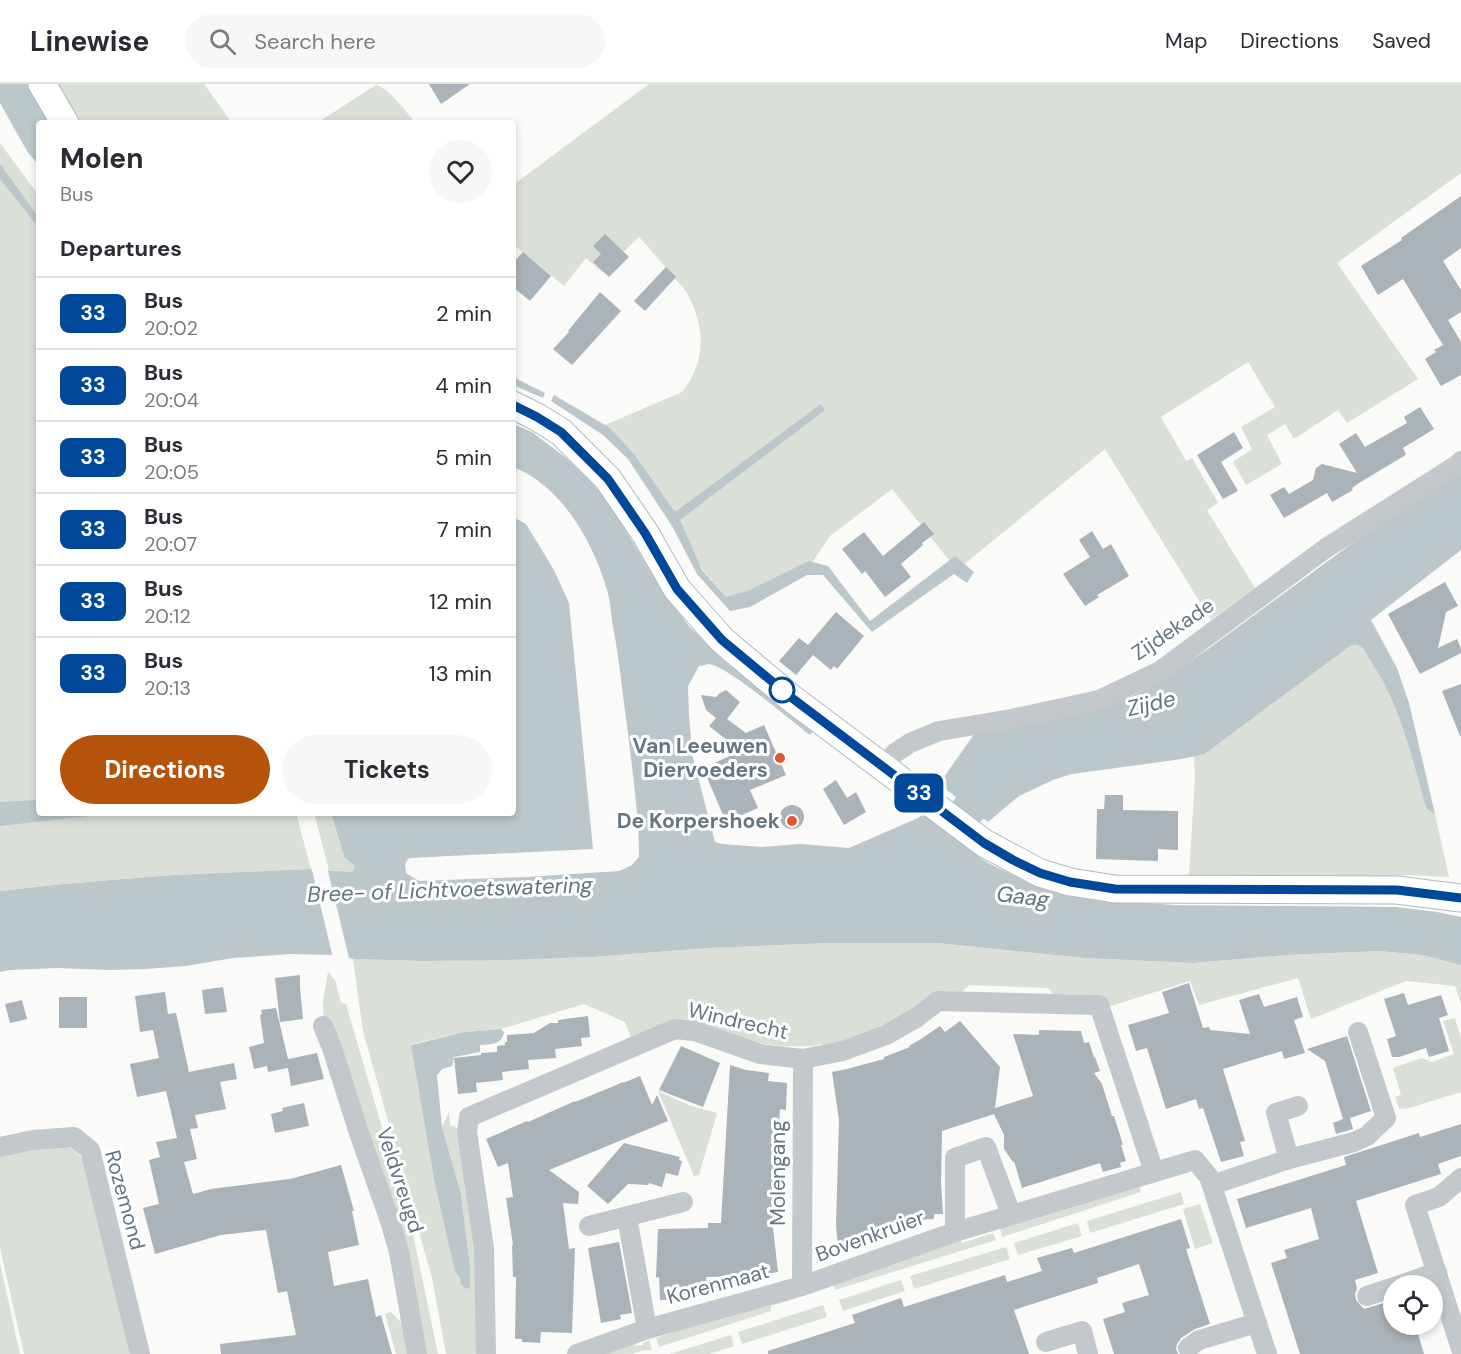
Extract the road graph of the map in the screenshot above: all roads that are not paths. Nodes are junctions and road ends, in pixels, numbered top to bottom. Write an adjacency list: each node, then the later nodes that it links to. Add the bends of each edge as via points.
1 (42, 84): 2 (main road)
2 (63, 120)
3 (516, 406): 5 (main road, via 561,432 608,479 677,589 722,640)
4 (1461, 460): 5 (street, Zijdekade, via 1326,548 1160,671 1099,700 939,731 910,743)
5 (882, 767): 6 (main road, via 984,843 1040,873 1070,882 1115,889 1397,890)
6 (1461, 898)
7 (323, 1026): 32 (street, Veldvreugd, via 399,1252)
8 (1359, 1032): 12 (street, via 1386,1118 1354,1142)
9 (802, 1059): 13 (street, Windrecht, via 843,1051 886,1035 938,1001 1099,1005); 23 (street, Molengang); 33 (street, Windrecht, via 760,1054 695,1031 675,1029 469,1117 467,1132 484,1248)
10 (1298, 1106): 12 (street, via 1276,1113)
11 (0, 1147): 31 (street, Rozemond, via 74,1137 90,1150)
12 (1289, 1159): 15 (street)
13 (1154, 1172): 15 (street, via 1195,1160); 17 (street, Bovenkruier)
14 (1461, 1178): 21 (street, via 1439,1197 1415,1205)
15 (1212, 1185): 26 (street)
16 (683, 1202): 18 (street)
17 (1011, 1214): 20 (street, Bovenkruier); 20 (street, Bovenkruier, via 986,1147 955,1158)
18 (627, 1217): 19 (street); 27 (street, Korenmaat)
19 (589, 1226)
20 (955, 1232): 23 (street, Bovenkruier)
21 (1437, 1272): 22 (street); 30 (street)
22 (1428, 1275)
23 (802, 1286): 27 (street, Korenmaat)
24 (1383, 1290): 25 (street)
25 (1367, 1296)
26 (1257, 1323): 29 (street, via 1199,1340); 36 (street)
27 (647, 1329): 34 (street, Korenmaat)
28 (1046, 1342): 35 (street, via 1082,1331)
29 (1188, 1348)
30 (1461, 1349)
31 (140, 1354)
32 (417, 1354)
33 (486, 1354)
34 (577, 1354)
35 (1088, 1354)
36 (1267, 1354)

